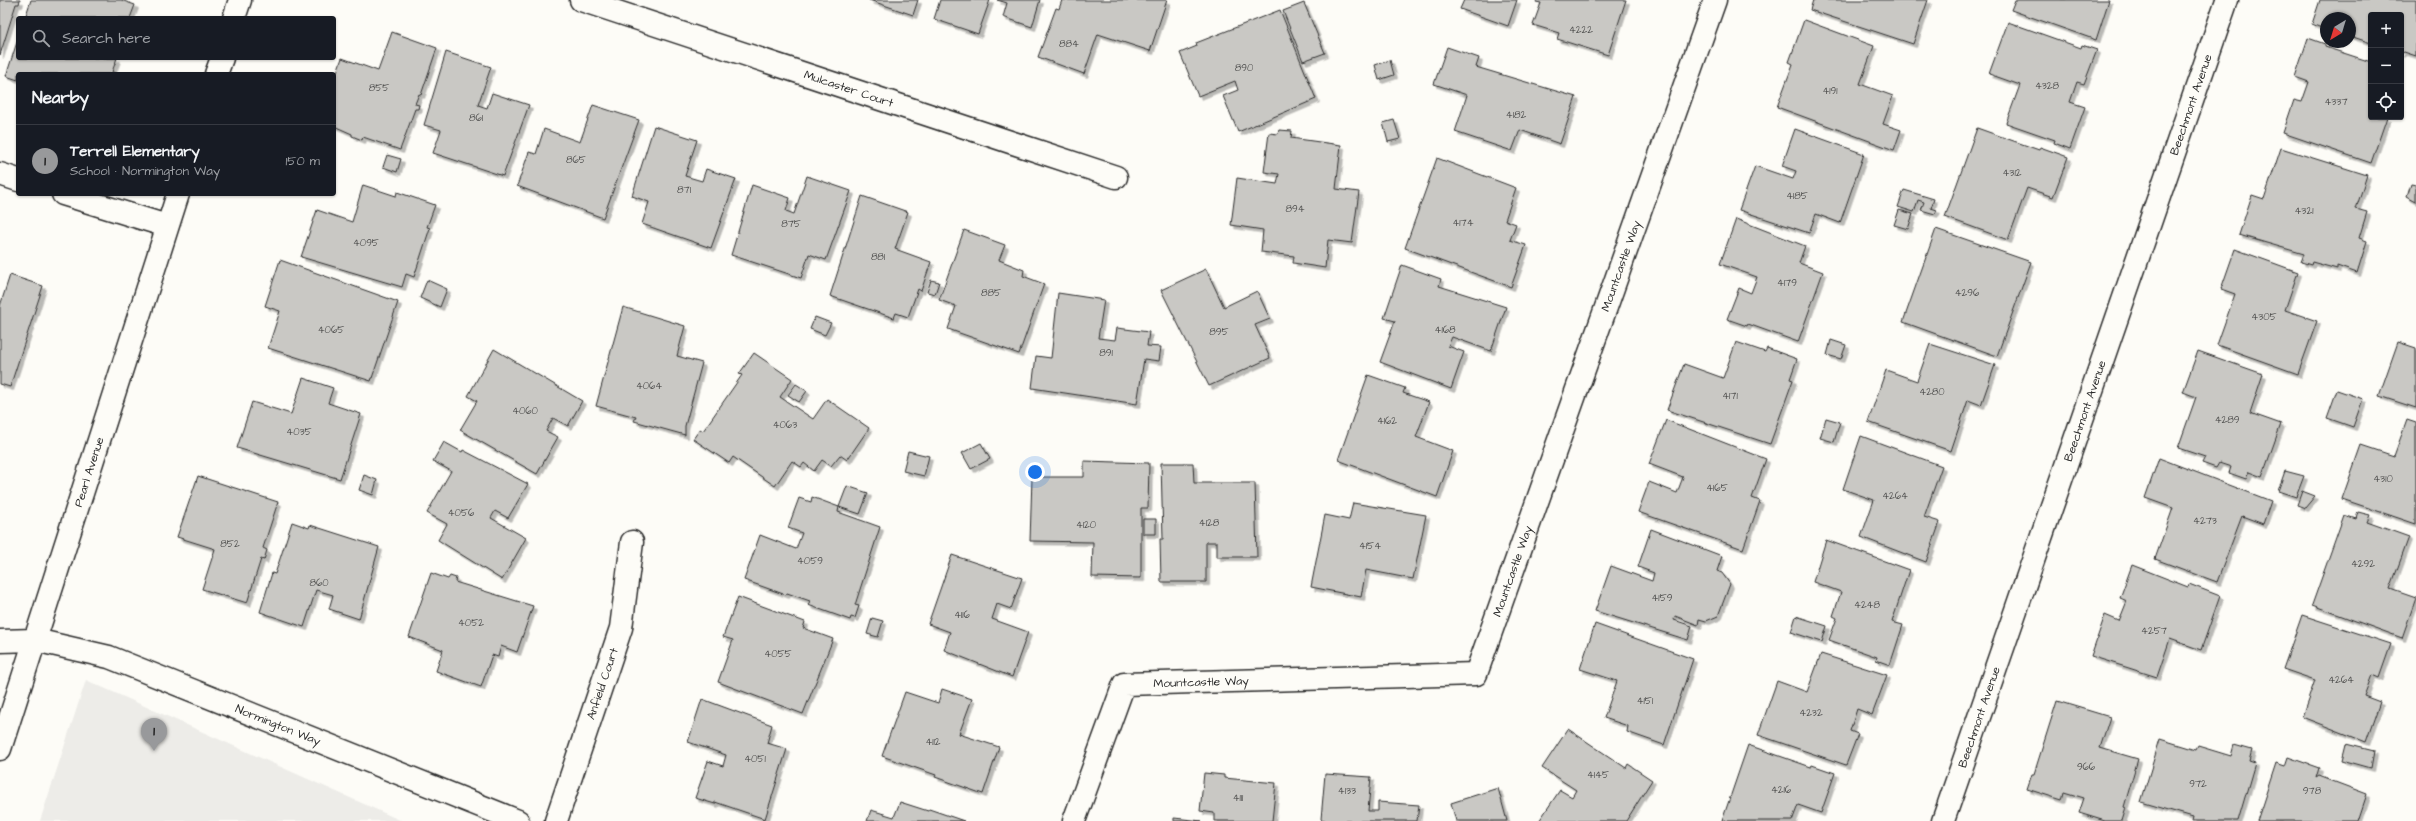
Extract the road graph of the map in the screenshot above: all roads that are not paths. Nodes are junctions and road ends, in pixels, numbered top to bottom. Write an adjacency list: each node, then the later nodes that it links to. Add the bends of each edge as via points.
1 (240, 0): 5 (street)
2 (580, 0): 9 (street, Mulcaster Court)
3 (1715, 0): 20 (street, Mountcastle Way, via 1476,674 1124,684)
4 (2227, 0): 21 (street, Beechmont Avenue)
5 (235, 16)
6 (221, 60): 7 (street)
7 (217, 72)
8 (0, 174): 10 (street)
9 (1116, 177)
10 (16, 179)
11 (70, 196): 13 (street)
12 (177, 196): 13 (street, Pearl Avenue)
13 (167, 226): 15 (street, Pearl Avenue)
14 (632, 542): 19 (street, Anfield Court, via 621,628)
15 (35, 640): 16 (street, Normington Way); 17 (street, Pearl Avenue); 18 (street, Normington Way, via 109,657)
16 (0, 641)
17 (0, 749)
18 (518, 821)
19 (556, 821)
20 (1074, 821)
21 (1942, 821)

